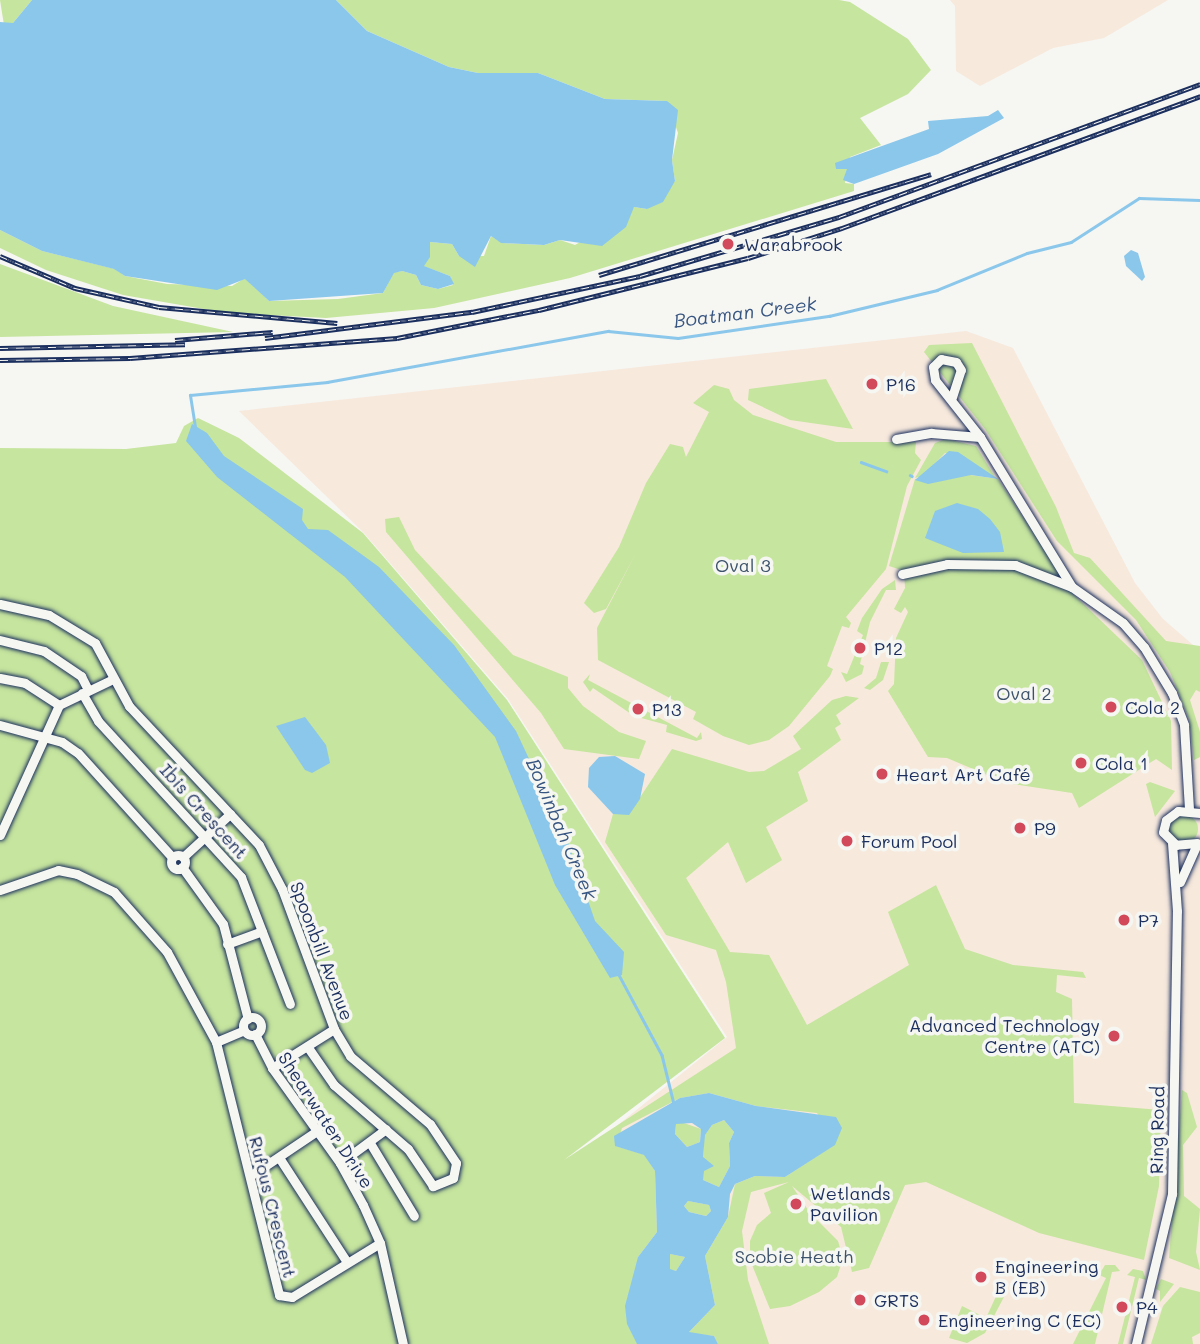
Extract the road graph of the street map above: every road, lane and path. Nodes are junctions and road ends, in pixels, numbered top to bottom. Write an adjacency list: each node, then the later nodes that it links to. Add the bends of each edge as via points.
1 (952, 397): 2 (street)
2 (980, 438): 3 (street, via 931,433); 5 (street)
3 (896, 439)
4 (902, 575): 5 (street, via 947,564 1015,565)
5 (1072, 587): 14 (street, via 1123,624 1172,693 1184,725)
6 (0, 604): 9 (street, Spoonbill Avenue, via 49,615 95,643)
7 (0, 640): 10 (street, Ibis Crescent, via 44,651 81,676)
8 (0, 678): 11 (street, via 25,683)
9 (113, 679): 10 (street); 17 (street, Spoonbill Avenue, via 129,706)
10 (85, 692): 11 (street); 20 (street, Ibis Crescent, via 99,722)
11 (59, 705): 13 (street)
12 (0, 725): 13 (street)
13 (45, 736): 18 (street); 23 (street, via 78,753 172,857 172,866)
14 (1187, 793): 15 (street); 16 (street)
15 (1178, 811): 16 (street); 22 (street, Ring Road, via 1164,826)
16 (1196, 813)
17 (230, 814): 20 (street); 30 (street, Spoonbill Avenue, via 259,845 273,869)
18 (3, 819): 19 (street)
19 (0, 835)
20 (206, 836): 23 (street); 26 (street, Ibis Crescent, via 241,877)
21 (1199, 842): 22 (street, Ring Road); 25 (street, Ring Road, via 1183,870)
22 (1172, 843): 25 (street, Ring Road)
23 (183, 862): 27 (street, via 212,902)
24 (0, 890): 33 (street, Rufous Crescent, via 65,869 114,892 167,952)
25 (1177, 911): 46 (street, Ring Road, via 1172,1194)
26 (262, 931): 27 (street); 28 (street, Ibis Crescent)
27 (227, 944): 29 (street)
28 (290, 1004)
29 (248, 1018): 31 (street); 32 (street, Shearwater Drive, via 260,1023)
30 (334, 1029): 34 (street); 36 (street, Spoonbill Avenue, via 350,1056 430,1124 456,1163 457,1174 433,1186 408,1149)
31 (244, 1030): 32 (street); 33 (street)
32 (255, 1034): 35 (street, Shearwater Drive)
33 (216, 1042): 41 (street, Rufous Crescent)
34 (307, 1046): 35 (street); 36 (street, Spoonbill Avenue, via 334,1085)
35 (272, 1069): 37 (street, Shearwater Drive)
36 (386, 1129): 38 (street)
37 (317, 1131): 39 (street); 40 (street, Shearwater Drive)
38 (370, 1143): 40 (street); 42 (street)
39 (280, 1159): 41 (street); 44 (street)
40 (340, 1163): 43 (street, Shearwater Drive)
41 (250, 1175): 44 (street, Rufous Crescent, via 279,1295 292,1297)
42 (414, 1216)
43 (380, 1243): 44 (street, Rufous Crescent); 45 (street, Shearwater Drive)
44 (347, 1262)
45 (403, 1344)
46 (1136, 1344)

